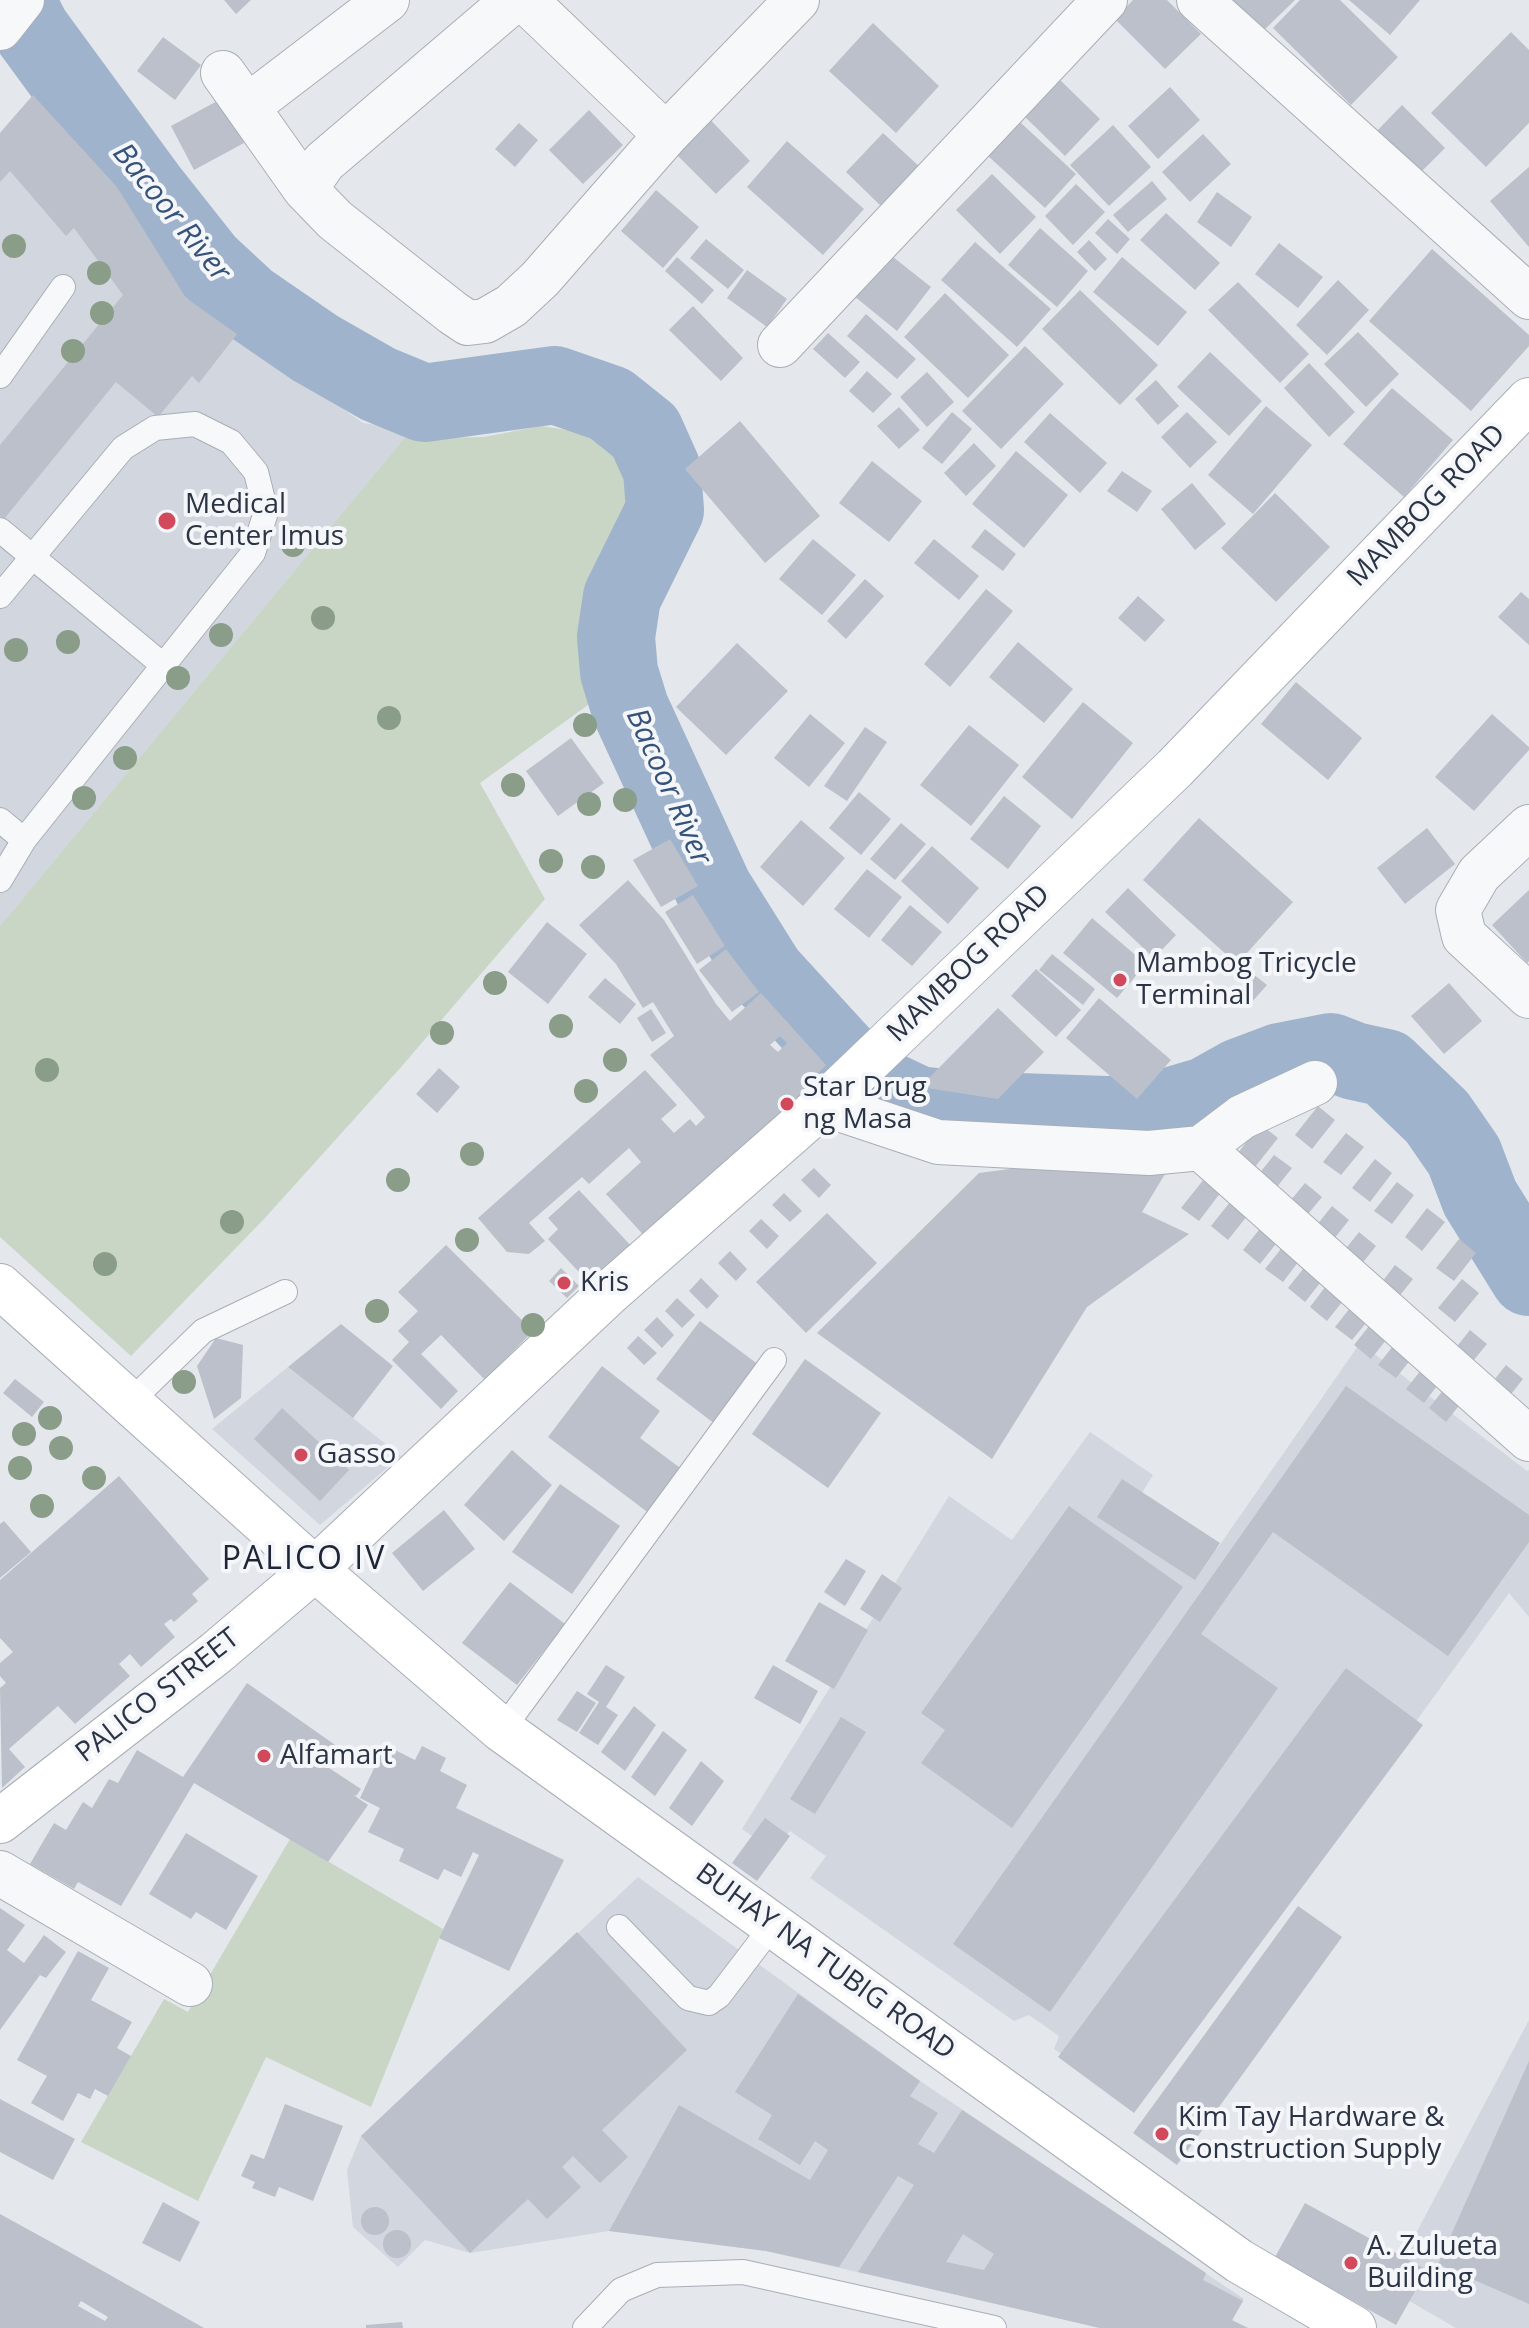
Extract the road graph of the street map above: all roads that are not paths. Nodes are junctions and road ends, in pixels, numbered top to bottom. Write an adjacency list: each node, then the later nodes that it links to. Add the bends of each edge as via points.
1 (22, 0): 8 (street)
2 (387, 0): 10 (street, via 235,90)
3 (514, 0): 10 (street, via 324,162)
4 (525, 0): 9 (street)
5 (797, 0): 9 (street)
6 (1105, 0): 13 (street)
7 (1199, 0): 12 (street)
8 (0, 28)
9 (666, 135): 10 (street, via 540,279 485,321 468,323 453,313 335,220)
10 (305, 189)
11 (63, 287): 14 (lane)
12 (1529, 297)
13 (780, 345)
14 (0, 376)
15 (1529, 400): 26 (main road, MAMBOG ROAD, via 1175,768)
16 (0, 530): 17 (lane)
17 (32, 557): 18 (lane); 19 (lane); 19 (lane, via 123,448 155,428 195,424 231,442 256,472 266,512 262,526 253,553)
18 (0, 596)
19 (164, 666): 22 (lane)
20 (0, 820): 22 (lane)
21 (1529, 827): 24 (street, via 1479,874 1458,910 1464,936)
22 (24, 840): 23 (lane)
23 (0, 880)
24 (1529, 996)
25 (1315, 1083): 27 (street, via 1242,1117)
26 (836, 1092): 27 (street, via 938,1142 1149,1153); 33 (main road, MAMBOG ROAD, via 609,1293)
27 (1201, 1148): 32 (street)
28 (0, 1286): 31 (main road, BUHAY NA TUBIG ROAD)
29 (285, 1292): 31 (lane, via 203,1331)
30 (774, 1360): 34 (lane)
31 (130, 1402): 33 (main road, BUHAY NA TUBIG ROAD)
32 (1529, 1439)
33 (315, 1569): 34 (main road, BUHAY NA TUBIG ROAD); 35 (main road, PALICO STREET)
34 (502, 1730): 37 (main road, BUHAY NA TUBIG ROAD)
35 (0, 1821)
36 (0, 1873): 39 (street)
37 (773, 1925): 38 (lane, via 709,2003 688,1998); 42 (main road, BUHAY NA TUBIG ROAD, via 1239,2261)
38 (619, 1927)
39 (190, 1984)
40 (585, 2328): 41 (lane, via 621,2290 657,2275 743,2272)
41 (994, 2328)
42 (1354, 2328)

